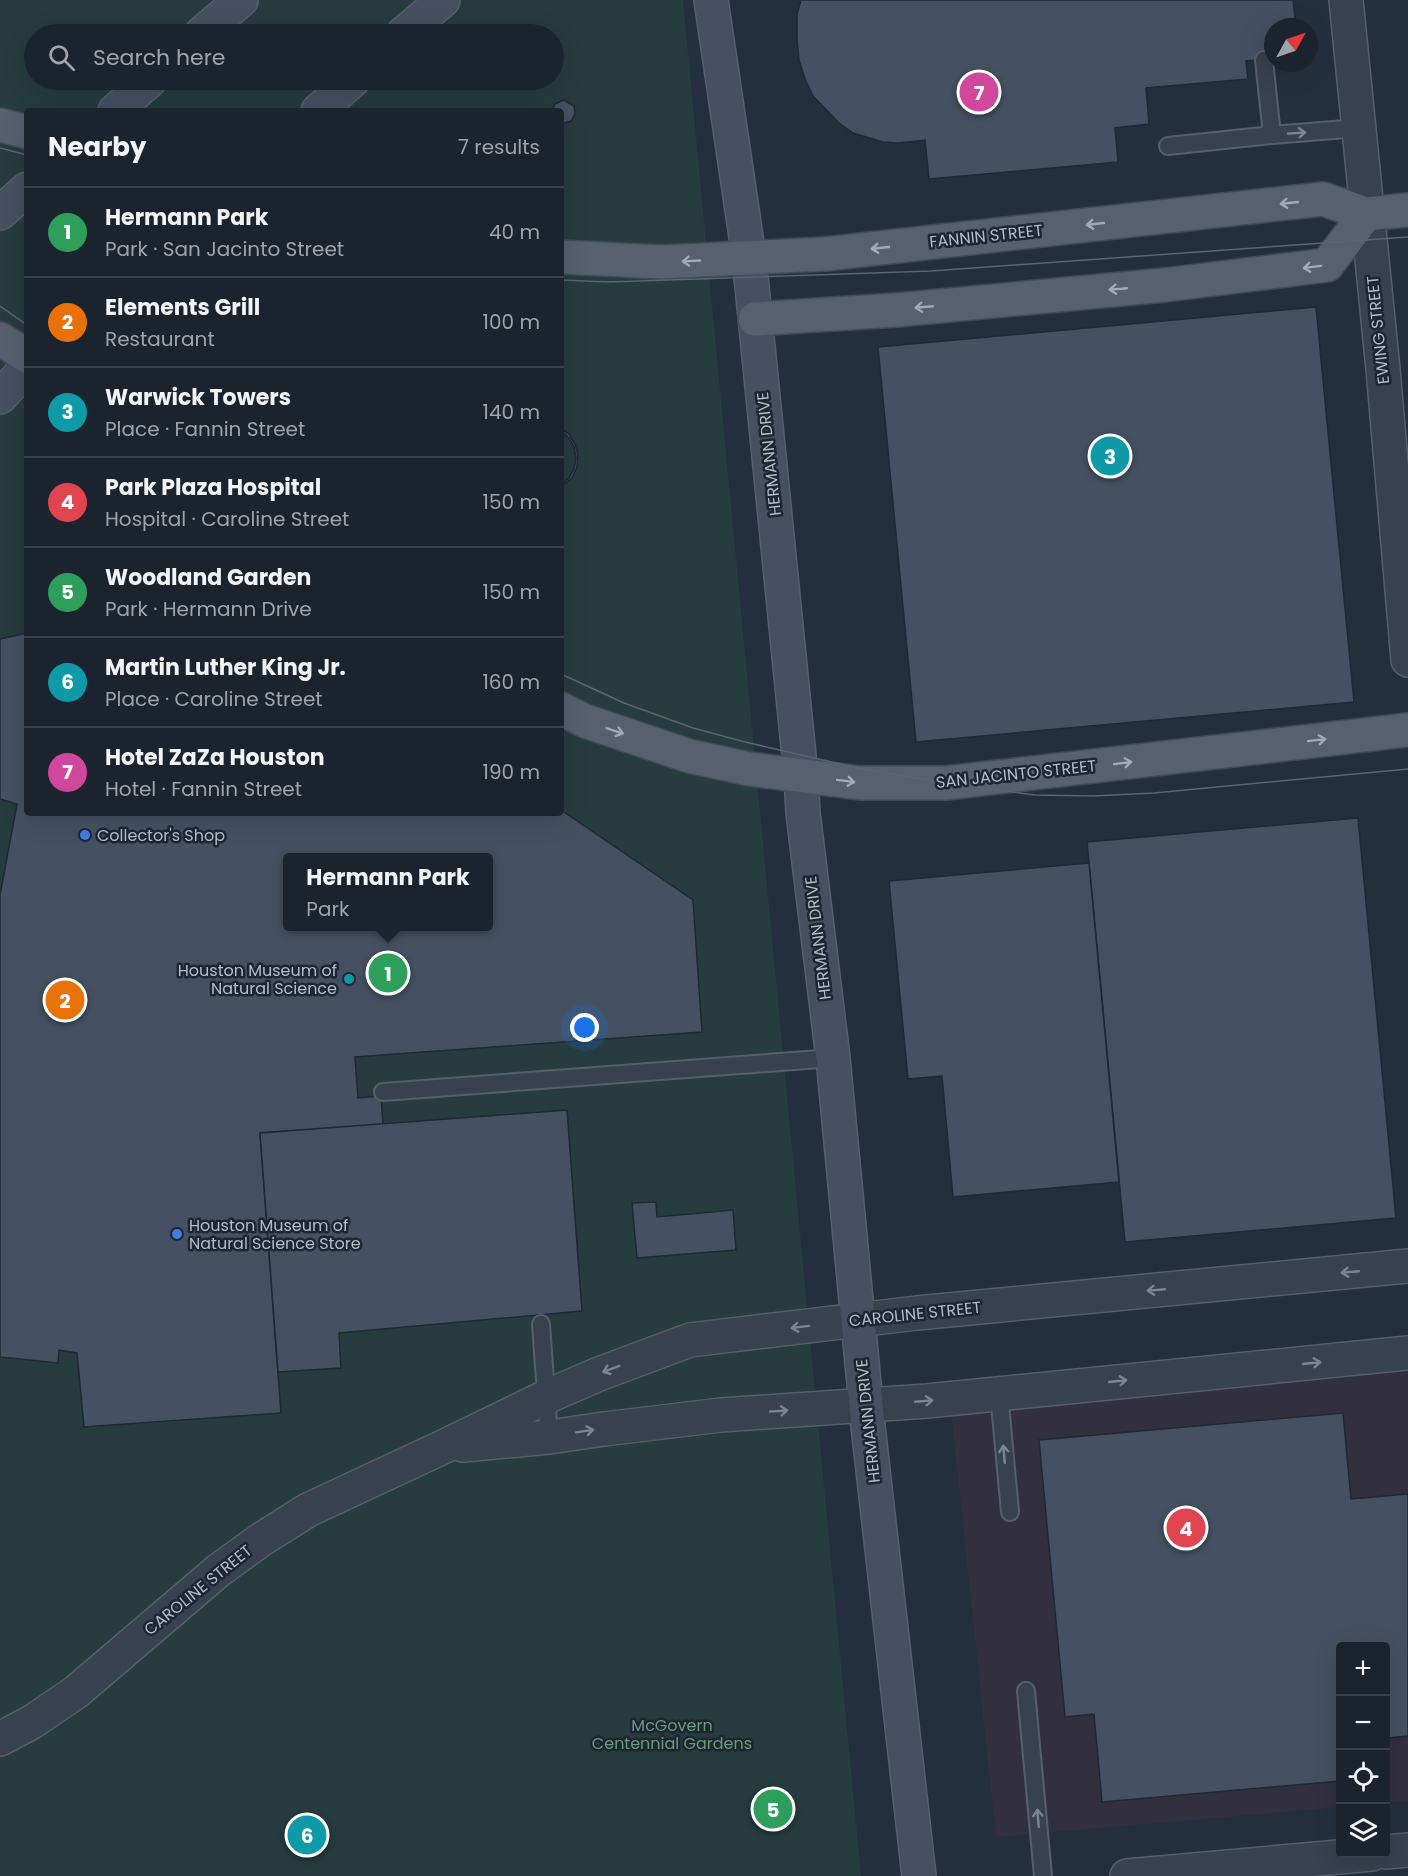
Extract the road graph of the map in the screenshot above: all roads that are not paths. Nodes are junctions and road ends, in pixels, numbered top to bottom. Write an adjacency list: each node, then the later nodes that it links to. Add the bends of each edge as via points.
1 (241, 0): 5 (street)
2 (443, 0): 6 (street)
3 (711, 0): 22 (street, HERMANN DRIVE)
4 (1346, 0): 13 (street, EWING STREET)
5 (213, 24)
6 (415, 24)
7 (1265, 72): 15 (lane)
8 (139, 90): 10 (street)
9 (342, 90): 11 (street)
10 (118, 108)
11 (321, 108)
12 (0, 125): 14 (main road)
13 (1358, 128): 15 (lane, one-way to 13); 20 (street, EWING STREET)
14 (24, 131)
15 (1272, 135): 16 (lane)
16 (1168, 146)
17 (24, 192): 19 (street)
18 (1408, 210): 20 (main road, FANNIN STREET)
19 (0, 213)
20 (1366, 214): 22 (main road, FANNIN STREET, one-way to 22, via 1323,200 825,254); 23 (main road, one-way to 23, via 1327,265 897,310); 28 (street, EWING STREET)
21 (564, 257): 22 (main road, FANNIN STREET, one-way to 21, via 661,262)
22 (749, 257): 23 (street, HERMANN DRIVE)
23 (755, 319): 31 (street, HERMANN DRIVE)
24 (0, 339): 25 (main road)
25 (24, 354)
26 (24, 371): 27 (street)
27 (0, 397)
28 (1408, 660)
29 (564, 710): 31 (main road, SAN JACINTO STREET, one-way to 31, via 689,756)
30 (1408, 730): 31 (main road, SAN JACINTO STREET, one-way to 30, via 860,783 946,783)
31 (801, 776): 32 (street, HERMANN DRIVE)
32 (833, 1058): 33 (lane); 35 (street, HERMANN DRIVE)
33 (382, 1092)
34 (1408, 1266): 35 (street, CAROLINE STREET, one-way to 35)
35 (858, 1320): 39 (street, CAROLINE STREET, one-way to 39, via 690,1340); 40 (street, HERMANN DRIVE)
36 (541, 1324): 39 (lane)
37 (1408, 1353): 38 (street, CAROLINE STREET, one-way to 37)
38 (999, 1393): 40 (street, CAROLINE STREET, one-way to 38); 43 (lane, one-way to 38)
39 (546, 1397): 41 (lane); 42 (street, CAROLINE STREET)
40 (866, 1406): 41 (street, CAROLINE STREET, one-way to 40, via 721,1415); 49 (street, HERMANN DRIVE)
41 (549, 1437): 42 (street, CAROLINE STREET)
42 (443, 1447): 45 (street, CAROLINE STREET, via 308,1510 262,1539 219,1570 76,1692)
43 (1010, 1512)
44 (1026, 1690): 50 (lane, one-way to 44)
45 (0, 1739)
46 (1408, 1850): 47 (street)
47 (1390, 1852)
48 (1336, 1857): 51 (street)
49 (919, 1876)
50 (1043, 1876)
51 (1127, 1876)

